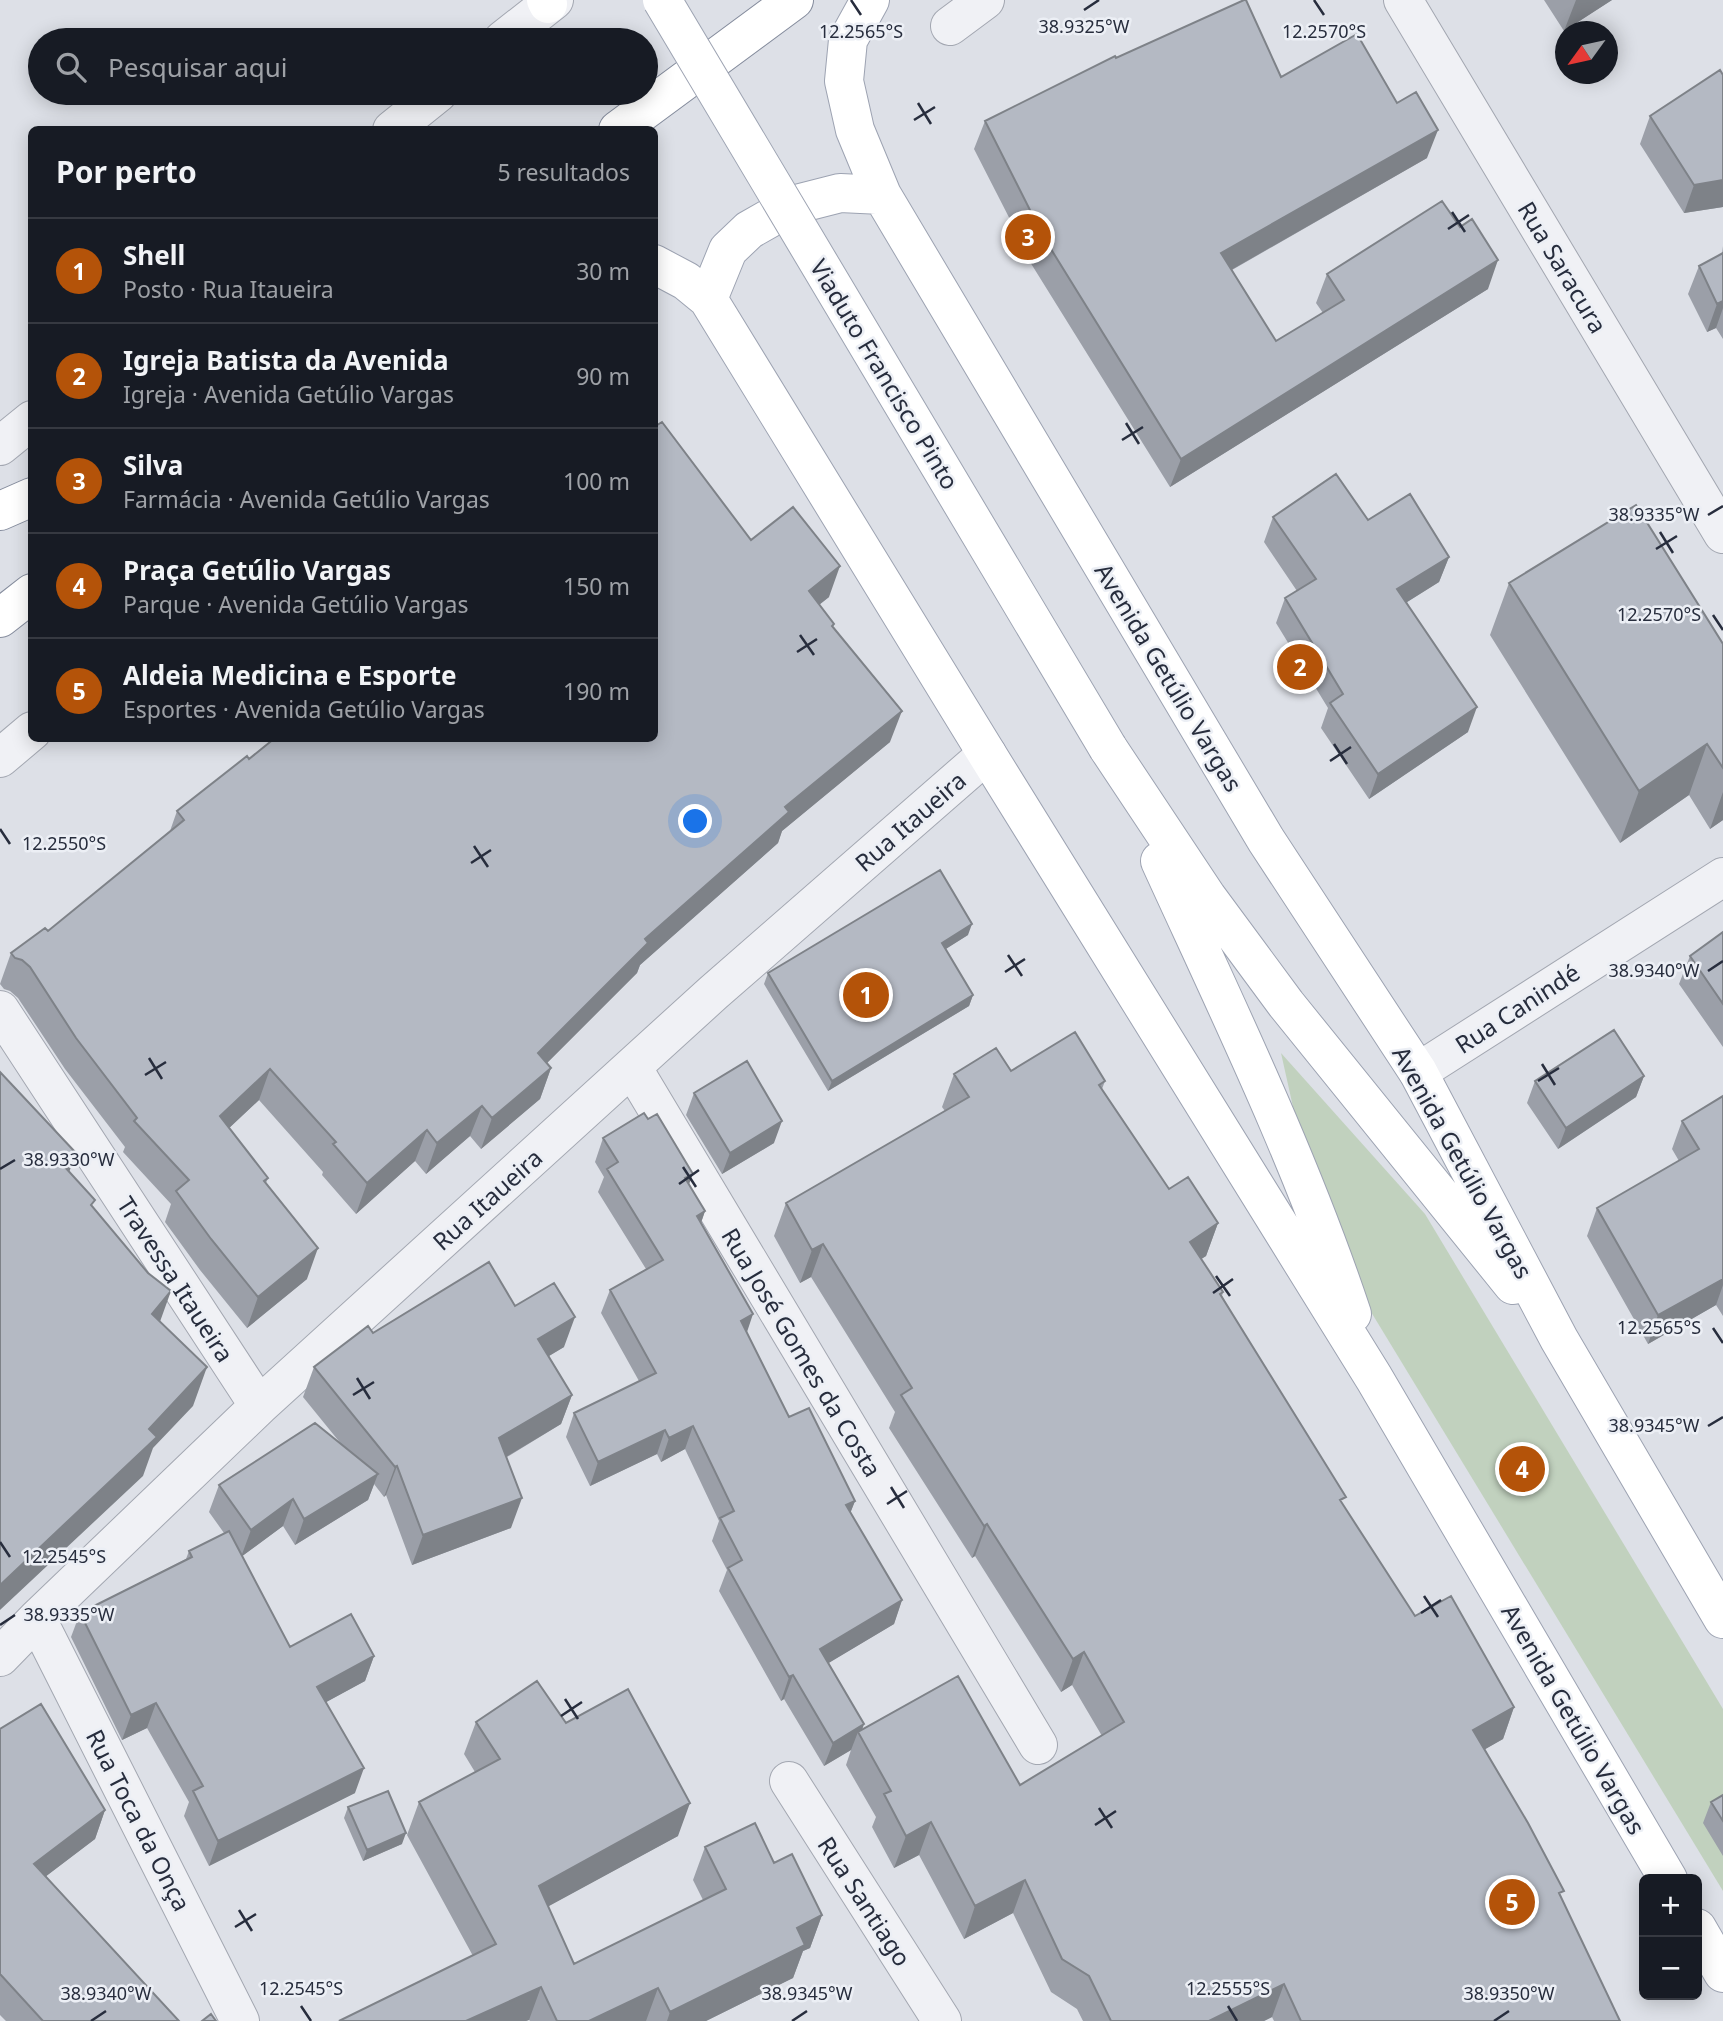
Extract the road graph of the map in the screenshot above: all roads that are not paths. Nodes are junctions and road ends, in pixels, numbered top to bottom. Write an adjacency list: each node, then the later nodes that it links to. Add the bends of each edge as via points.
1 (662, 0): 25 (main road, Viaduto Francisco Pinto, bridge)
2 (794, 0): 9 (main road)
3 (870, 0): 14 (main road, Avenida Getúlio Vargas, via 848,40 844,81 855,130)
4 (985, 0): 7 (street)
5 (1404, 0): 21 (street, Rua Saracura)
6 (549, 1): 8 (street)
7 (950, 26)
8 (517, 28)
9 (658, 100)
10 (423, 105): 12 (street)
11 (652, 105): 13 (main road)
12 (397, 126)
13 (623, 126)
14 (882, 195): 16 (main road, via 841,193 793,205 749,230 728,250); 31 (main road, Avenida Getúlio Vargas, via 1266,840)
15 (658, 266): 16 (main road, Avenida Getúlio Vargas)
16 (708, 299): 26 (main road, Avenida Getúlio Vargas)
17 (28, 423): 18 (street)
18 (0, 446)
19 (28, 499): 20 (main road)
20 (0, 511)
21 (1723, 534)
22 (28, 596): 23 (main road)
23 (0, 618)
24 (28, 734): 27 (street)
25 (1108, 748): 32 (main road, Avenida Getúlio Vargas, via 1207,897 1286,1004); 33 (main road, Avenida Getúlio Vargas, via 1291,1150)
26 (986, 754): 30 (street, Rua Itaueira); 33 (main road, Avenida Getúlio Vargas)
27 (0, 758)
28 (1723, 877): 31 (street, Rua Canindé)
29 (0, 1010): 34 (street, Travessa Itaueira)
30 (632, 1067): 34 (street, Rua Itaueira); 38 (street, Rua José Gomes da Costa)
31 (1418, 1072): 32 (main road, Avenida Getúlio Vargas)
32 (1559, 1339): 36 (main road, Avenida Getúlio Vargas)
33 (1374, 1378): 40 (main road, Avenida Getúlio Vargas)
34 (259, 1406): 35 (street, Rua Itaueira)
35 (37, 1619): 37 (street, Rua Itaueira); 43 (street, Rua Toca da Onça)
36 (1723, 1619)
37 (0, 1657)
38 (1038, 1745)
39 (789, 1781): 44 (street, Rua Santiago)
40 (1665, 1874)
41 (1702, 1937): 42 (main road)
42 (1723, 1973)
43 (240, 2021)
44 (942, 2021)

